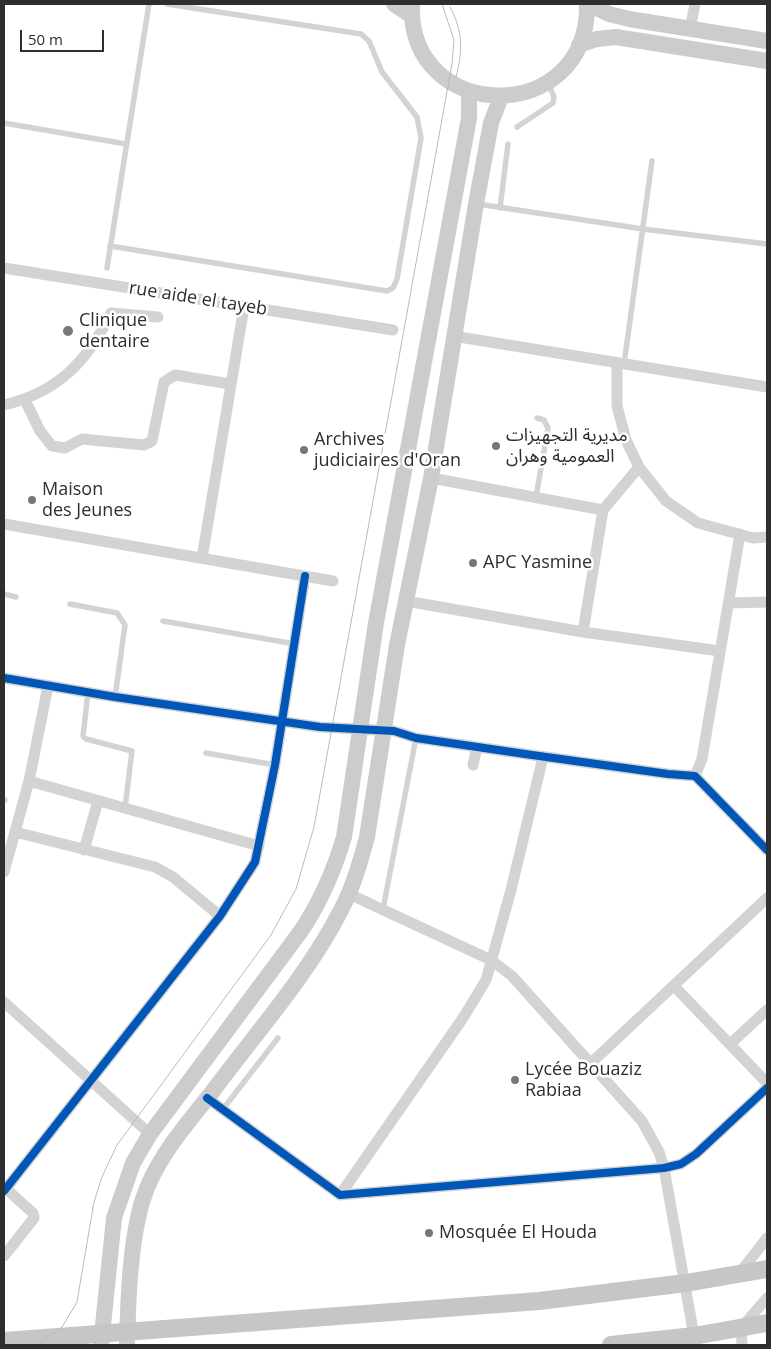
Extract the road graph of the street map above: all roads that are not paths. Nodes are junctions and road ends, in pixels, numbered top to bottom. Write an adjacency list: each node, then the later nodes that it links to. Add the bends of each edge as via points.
1 (149, 4): 16 (lane)
2 (167, 4): 23 (lane, via 361,34 368,41 382,72 417,117 421,138 397,279 393,288 387,291)
3 (394, 4): 6 (main road)
4 (588, 4): 7 (main road, via 629,20); 9 (main road)
5 (695, 4): 7 (street)
6 (412, 10): 12 (main road, via 418,41 430,63 449,81)
7 (690, 29): 8 (main road)
8 (767, 41)
9 (580, 45): 10 (main road, via 616,37); 11 (main road, via 564,69)
10 (767, 62)
11 (548, 82): 13 (main road, via 529,92); 15 (lane, via 553,103)
12 (469, 92): 13 (main road); 61 (main road, via 469,118)
13 (501, 97): 19 (main road, via 491,123)
14 (4, 123): 16 (lane)
15 (517, 127)
16 (126, 144): 23 (lane)
17 (508, 144): 20 (lane)
18 (652, 161): 21 (lane)
19 (476, 204): 20 (lane); 29 (main road)
20 (500, 208): 21 (lane)
21 (643, 229): 22 (lane); 30 (lane)
22 (767, 244)
23 (110, 246): 25 (lane)
24 (4, 268): 26 (street, rue aide el tayeb)
25 (107, 268)
26 (244, 307): 28 (street, rue aide el tayeb); 31 (street)
27 (158, 317): 33 (street, via 111,313 97,341 79,364 54,385)
28 (393, 330)
29 (453, 336): 30 (street); 37 (main road)
30 (621, 363): 32 (street); 36 (street, via 617,406 626,440)
31 (230, 384): 33 (street, via 174,375 164,382 155,433 152,441 144,445 82,438 65,448 52,446 40,431); 43 (street)
32 (767, 388)
33 (25, 400): 34 (street)
34 (4, 404)
35 (537, 418): 38 (lane, via 544,420 548,428)
36 (638, 467): 39 (street); 41 (street, via 666,502 698,523)
37 (431, 478): 38 (street); 48 (main road)
38 (536, 497): 39 (street)
39 (604, 510): 53 (street)
40 (4, 524): 43 (street)
41 (740, 534): 42 (street, via 753,538); 50 (street)
42 (767, 537)
43 (202, 558): 44 (street)
44 (305, 576): 45 (street); 54 (street)
45 (334, 581)
46 (4, 594): 47 (lane)
47 (16, 597)
48 (406, 601): 53 (street); 62 (main road)
49 (767, 602): 50 (street)
50 (729, 603): 55 (street)
51 (70, 604): 59 (lane, via 117,613 125,625)
52 (163, 621): 54 (lane)
53 (583, 632): 55 (street)
54 (295, 644): 60 (street)
55 (720, 651): 69 (street, via 702,759)
56 (4, 678): 57 (street)
57 (48, 686): 58 (street); 70 (street)
58 (88, 693): 59 (street); 72 (lane, via 83,736 132,751)
59 (115, 697): 60 (street)
60 (281, 721): 61 (street, via 331,728); 68 (street)
61 (359, 727): 62 (street); 94 (main road, via 344,837 321,899 278,965)
62 (386, 730): 63 (street); 78 (main road, via 367,837)
63 (416, 738): 64 (street); 80 (lane)
64 (477, 747): 66 (street); 67 (street)
65 (206, 753): 68 (lane)
66 (543, 757): 69 (street); 82 (street)
67 (474, 765)
68 (275, 766): 74 (street)
69 (695, 776): 76 (street)
70 (28, 781): 71 (street); 73 (street)
71 (98, 801): 72 (street); 75 (street)
72 (125, 808): 74 (street)
73 (15, 832): 75 (street); 77 (street)
74 (259, 846): 81 (street, via 255,862)
75 (84, 850): 81 (street, via 155,867 174,877)
76 (767, 850)
77 (4, 872)
78 (349, 894): 80 (street); 92 (main road, via 312,958)
79 (767, 898): 83 (street)
80 (383, 909): 82 (street)
81 (220, 916): 89 (street)
82 (491, 960): 88 (street, via 512,976); 97 (street, via 486,980 463,1018)
83 (674, 986): 87 (street); 88 (street)
84 (4, 1002): 89 (street)
85 (767, 1010): 87 (street)
86 (278, 1038): 93 (lane)
87 (730, 1044): 90 (street)
88 (591, 1063): 95 (street, via 642,1121)
89 (91, 1081): 94 (street); 96 (street)
90 (767, 1083)
91 (767, 1088): 95 (street, via 696,1154 681,1164)
92 (207, 1098): 93 (street); 108 (main road, via 166,1154 144,1198 135,1238)
93 (223, 1109): 97 (street)
94 (150, 1134): 107 (main road, via 124,1183 114,1218)
95 (664, 1168): 97 (street); 102 (street)
96 (4, 1189): 99 (street, via 34,1218)
97 (340, 1194)
98 (767, 1238): 101 (street)
99 (4, 1256)
100 (767, 1269): 101 (main road)
101 (739, 1274): 102 (main road)
102 (686, 1282): 105 (street); 108 (main road, via 539,1301)
103 (767, 1298): 106 (street)
104 (767, 1323): 106 (main road)
105 (694, 1336): 106 (main road); 110 (main road)
106 (742, 1337)
107 (101, 1339): 108 (main road); 109 (main road)
108 (127, 1339)
109 (4, 1341)
110 (611, 1345)

